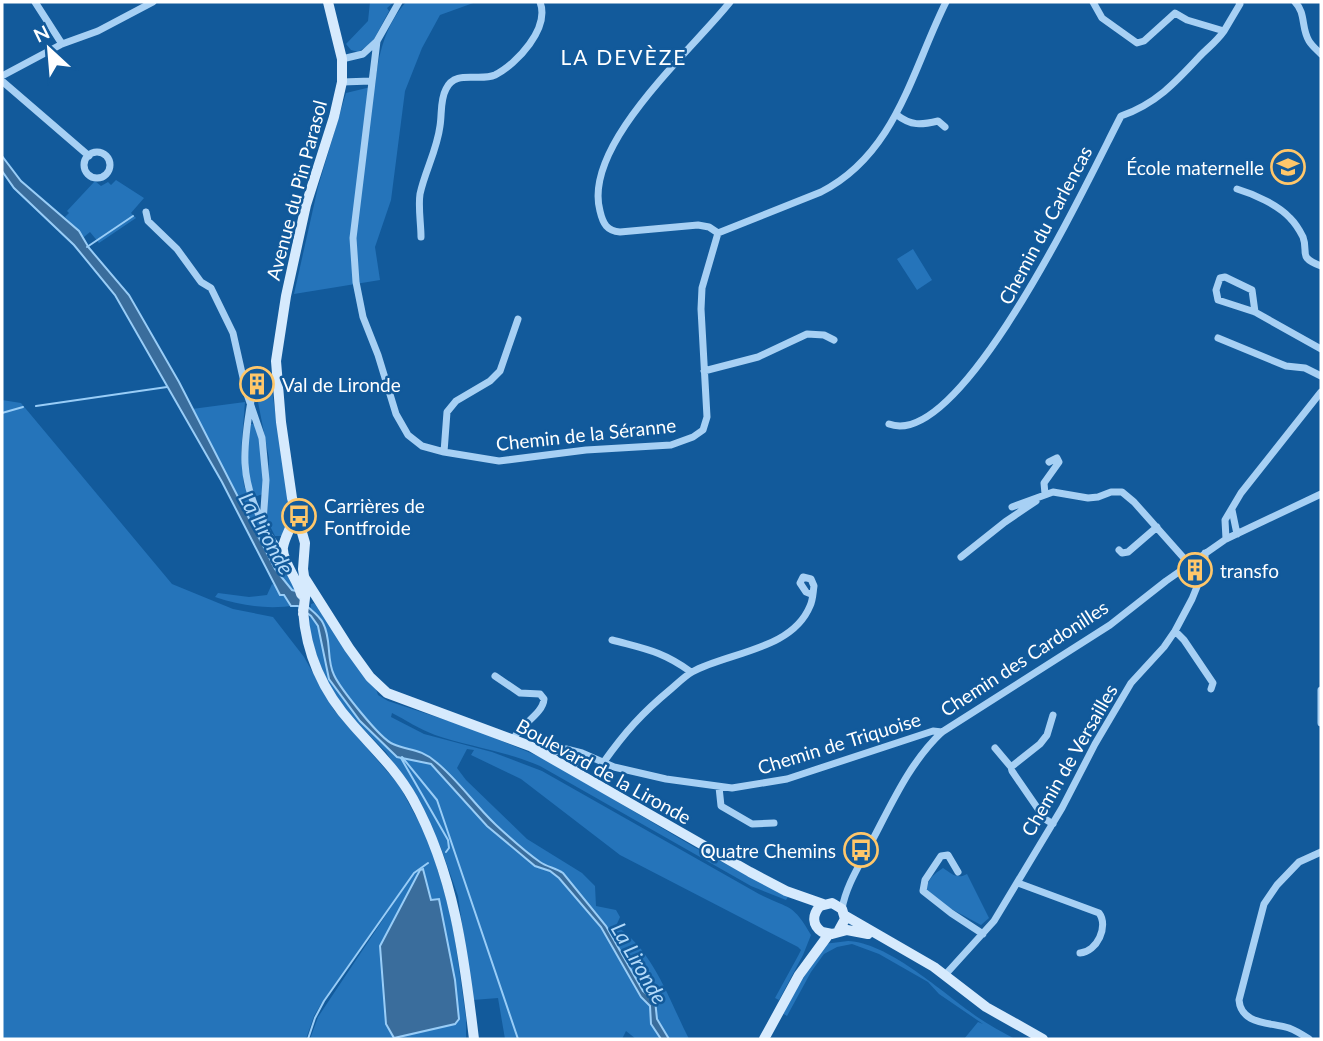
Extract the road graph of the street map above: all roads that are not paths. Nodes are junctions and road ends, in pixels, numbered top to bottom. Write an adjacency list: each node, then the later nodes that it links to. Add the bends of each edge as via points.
1 (35, 2): 13 (street)
2 (153, 2): 13 (street)
3 (328, 2): 15 (street, Avenue du Pin Parasol)
4 (399, 2): 12 (street)
5 (540, 2): 26 (street, via 543,19 536,33 507,67 493,76 462,76 446,88 436,144 420,195)
6 (730, 2): 25 (street, via 666,72 620,133 597,195 601,217 611,231 685,225 709,227)
7 (946, 2): 20 (street)
8 (1093, 2): 11 (street, via 1102,18 1137,43 1175,13)
9 (1239, 2): 11 (street, Chemin du Carlencas)
10 (1299, 4): 14 (street, via 1308,40)
11 (1224, 31): 37 (street, Chemin du Carlencas, via 1164,94 1121,116 1034,282 965,381 924,419 901,426)
12 (377, 41): 15 (street, via 363,54); 18 (street, Chemin de la Séranne)
13 (62, 44): 16 (street)
14 (1321, 54)
15 (342, 59): 19 (street, Avenue du Pin Parasol)
16 (2, 76)
17 (2, 81): 22 (street)
18 (371, 81): 19 (street); 38 (street, Chemin de la Séranne, via 353,238 362,317 400,422 414,442)
19 (342, 82): 44 (street, Avenue du Pin Parasol, via 306,205 276,356)
20 (897, 115): 21 (street, via 911,123 938,121); 25 (street, via 867,155 837,184)
21 (945, 127)
22 (89, 156)
23 (1237, 189): 27 (street, via 1291,218 1303,238 1305,256)
24 (146, 212): 36 (street, via 148,221 211,288 233,333)
25 (718, 233): 33 (street, Chemin de la Séranne, via 702,288)
26 (421, 237)
27 (1321, 266)
28 (1255, 312): 28 (street, via 1218,300 1220,278 1225,276 1252,290); 32 (street)
29 (518, 318): 38 (street, via 500,371 447,412)
30 (1218, 338): 34 (street)
31 (834, 340): 33 (street, via 807,334 758,357)
32 (1321, 349)
33 (704, 371): 38 (street, Chemin de la Séranne, via 707,417 703,430 671,445 499,461)
34 (1321, 376)
35 (1321, 392): 43 (street)
36 (251, 401): 45 (street, via 262,439 266,480); 45 (street, via 244,468)
37 (889, 424)
38 (444, 452)
39 (1049, 462): 40 (street, via 1057,458 1059,462 1044,484)
40 (1045, 494): 42 (street); 46 (street, via 1088,498 1122,492); 55 (street)
41 (1321, 494): 47 (street, Chemin des Cardonilles)
42 (1012, 507)
43 (1232, 510): 47 (street); 50 (street, via 1225,520)
44 (295, 513): 49 (street, Avenue du Pin Parasol); 51 (street, Avenue du Pin Parasol)
45 (263, 523): 48 (street)
46 (1157, 527): 52 (street, via 1128,552); 57 (street)
47 (1237, 534): 50 (street, Chemin des Cardonilles)
48 (273, 540): 51 (street); 54 (street)
49 (304, 540): 51 (street, via 295,536); 56 (street)
50 (1226, 540): 53 (street, Chemin des Cardonilles)
51 (286, 541): 54 (street)
52 (1119, 550)
53 (1205, 553): 57 (street, Chemin des Cardonilles); 63 (street, Chemin de Versailles, via 1205,567)
54 (283, 555): 58 (street)
55 (961, 557)
56 (304, 560): 58 (street, via 298,567); 59 (street)
57 (1189, 565): 71 (street, Chemin des Cardonilles, via 1110,625)
58 (289, 566): 59 (street)
59 (300, 577): 61 (street); 62 (street, Boulevard de la Lironde)
60 (811, 594): 65 (street, via 812,604 799,624 780,638)
61 (304, 596): 62 (street, Boulevard de la Lironde); 96 (street, via 308,645 324,685 406,787 435,845 458,926)
62 (321, 601): 72 (street, Boulevard de la Lironde, via 349,649 387,693)
63 (1175, 631): 67 (street, via 1213,683); 81 (street, Chemin de Versailles, via 1131,683)
64 (612, 640): 65 (street, via 648,648)
65 (691, 672): 76 (street, via 638,717)
66 (495, 676): 72 (street, via 520,693 540,694 544,699)
67 (1210, 689)
68 (1321, 690): 70 (street)
69 (1053, 715): 77 (street, via 1040,744)
70 (1321, 723)
71 (942, 732): 79 (street, Chemin de Triquoise, via 933,731 774,783); 84 (street, Chemin des Cardonilles, via 907,776)
72 (514, 738): 75 (street, Boulevard de la Lironde)
73 (995, 748): 77 (street)
74 (582, 753): 75 (street, Chemin de Triquoise, via 566,749); 76 (street, Chemin de Triquoise); 78 (street)
75 (546, 754): 78 (street, Boulevard de la Lironde)
76 (603, 763): 79 (street, Chemin de Triquoise)
77 (1012, 767): 81 (street, via 1045,819)
78 (571, 769): 86 (street, Boulevard de la Lironde)
79 (719, 787): 80 (street, via 721,806 752,824)
80 (774, 823)
81 (1053, 824): 85 (street, Chemin de Versailles)
82 (1321, 852): 99 (street, via 1300,862 1264,904 1239,1000 1248,1018 1292,1029)
83 (958, 872): 91 (street, via 948,855 941,856 923,891)
84 (854, 874): 87 (street, Chemin des Cardonilles); 88 (street, Chemin des Cardonilles)
85 (1018, 883): 91 (street, Chemin de Versailles); 93 (street, via 1099,913 1103,923 1096,945)
86 (786, 891): 87 (street, Boulevard de la Lironde); 89 (street, Boulevard de la Lironde, via 806,908)
87 (826, 904): 88 (street); 89 (street, via 815,911)
88 (843, 912): 90 (street, via 843,925); 92 (street)
89 (815, 925): 90 (street); 94 (street)
90 (834, 932): 92 (street, via 855,930); 94 (street)
91 (983, 933): 95 (street, Chemin de Versailles)
92 (880, 938): 95 (street)
93 (1080, 953)
94 (799, 975): 97 (street)
95 (945, 975): 98 (street, via 986,1007)
96 (474, 1039)
97 (764, 1039)
98 (1043, 1039)
99 (1309, 1039)

